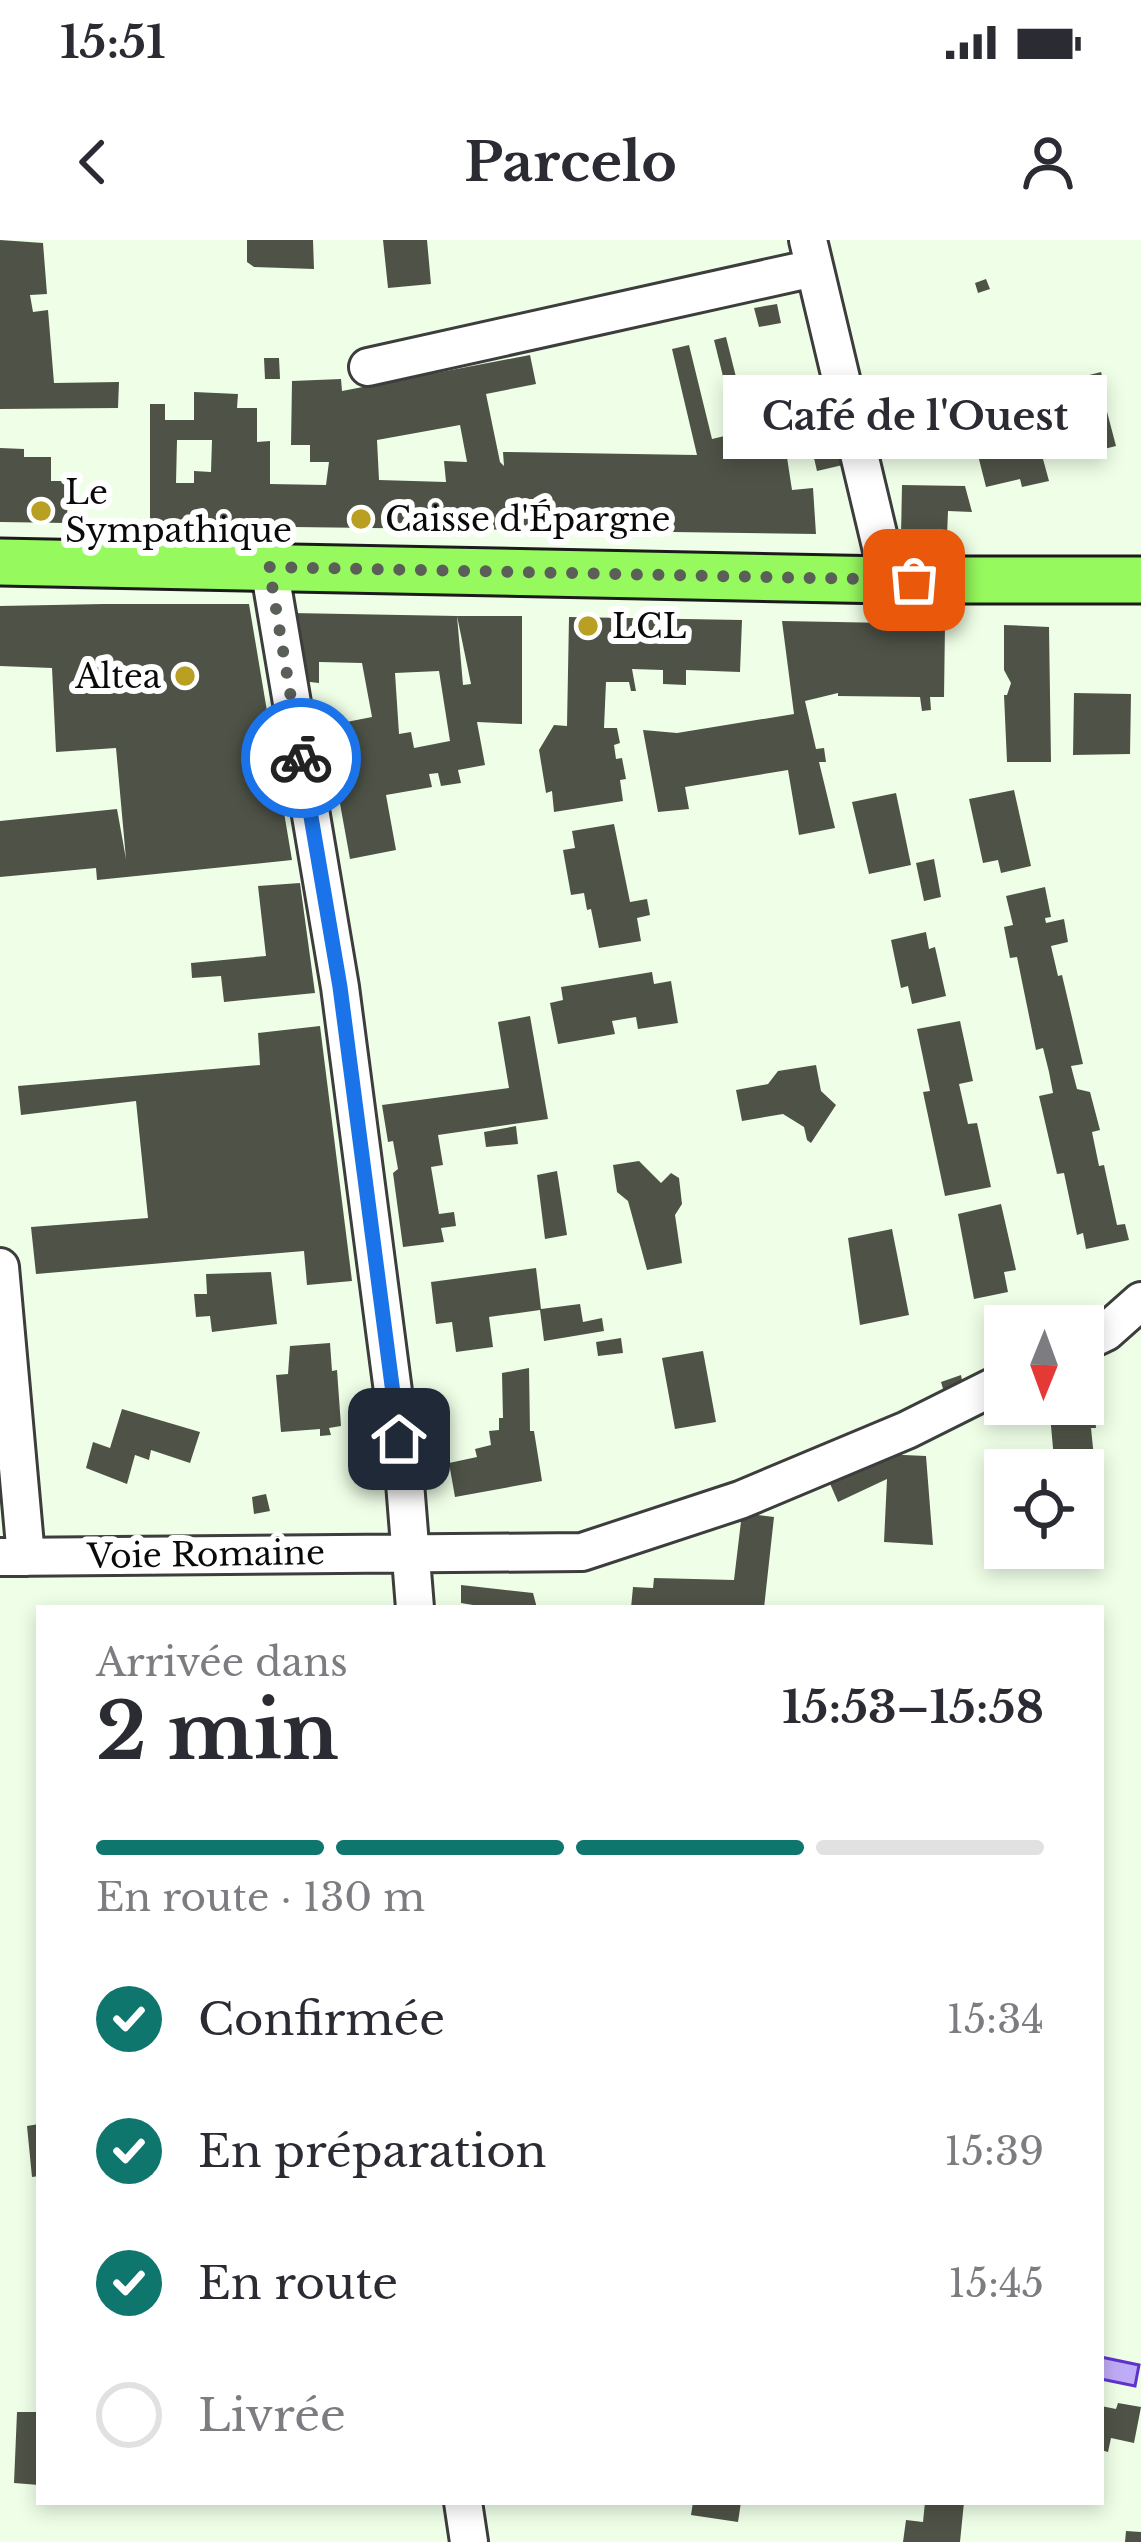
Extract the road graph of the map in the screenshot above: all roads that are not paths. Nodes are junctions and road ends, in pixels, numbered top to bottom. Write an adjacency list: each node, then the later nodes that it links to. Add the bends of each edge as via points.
1 (815, 270): 2 (street); 5 (street)
2 (368, 367)
3 (0, 562): 4 (main road)
4 (269, 567): 5 (main road); 11 (street, via 340,987)
5 (890, 580): 6 (main road)
6 (1141, 580)
7 (0, 1267): 12 (street)
8 (1141, 1300): 9 (street)
9 (1104, 1333)
10 (984, 1392): 11 (street, Voie Romaine, via 760,1492 582,1552)
11 (412, 1552): 12 (street, Voie Romaine); 13 (street)
12 (13, 1557)
13 (415, 1605)
14 (463, 2505): 16 (street)
15 (451, 2542): 16 (street)
16 (468, 2542)

